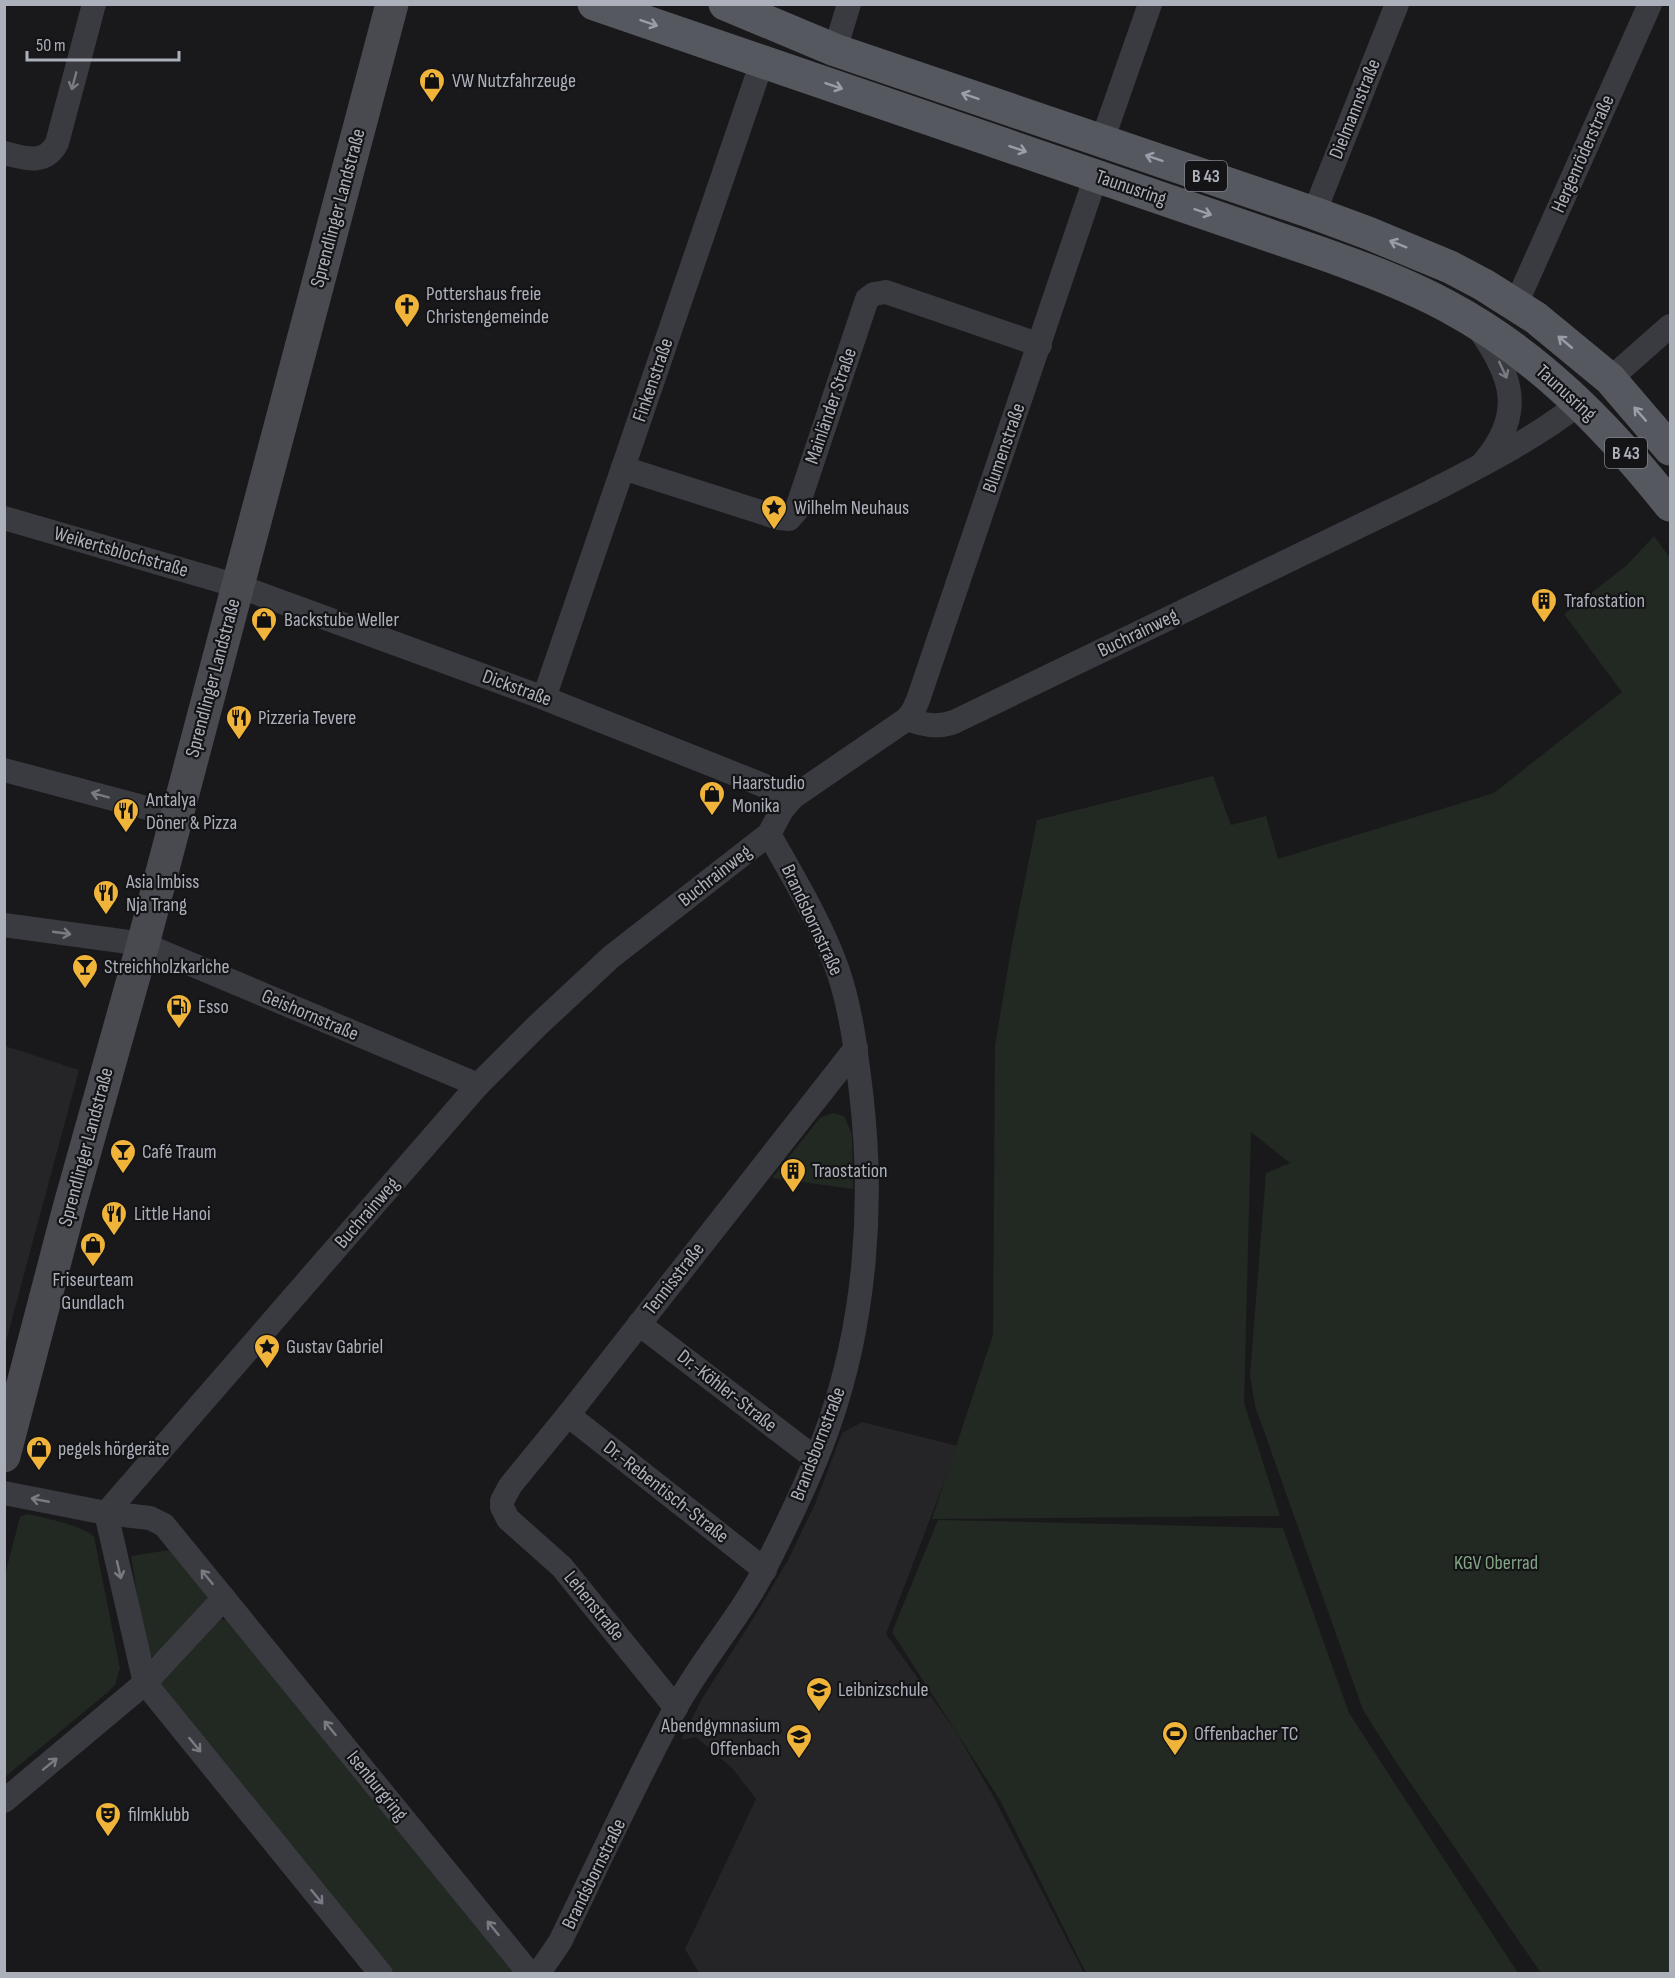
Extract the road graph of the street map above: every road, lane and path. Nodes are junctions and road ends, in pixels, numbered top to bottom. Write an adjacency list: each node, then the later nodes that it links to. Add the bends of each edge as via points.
1 (94, 4): 12 (street, one-way to 12, via 54,150 46,157 30,160)
2 (392, 4): 26 (main road, Sprendlinger Landstraße)
3 (594, 4): 10 (main road, Taunusring / B 43, one-way to 10)
4 (725, 4): 9 (main road, Taunusring / B 43)
5 (849, 4): 9 (street)
6 (1150, 4): 11 (street)
7 (1397, 4): 14 (street, Dielmannstraße)
8 (1650, 4): 15 (street, Hergenröderstraße)
9 (835, 50): 11 (main road, Taunusring / B 43, one-way to 9)
10 (762, 62): 13 (main road, Taunusring / B 43, one-way to 13); 23 (street, Finkenstraße)
11 (1102, 141): 14 (main road, Taunusring / B 43, one-way to 11)
12 (4, 153)
13 (1096, 176): 16 (main road, Taunusring / B 43, one-way to 16, via 1354,265); 18 (street, Blumenstraße)
14 (1314, 213): 15 (main road, Taunusring / B 43, one-way to 14, via 1399,244)
15 (1516, 304): 19 (main road, Taunusring / B 43, one-way to 15)
16 (1473, 320): 20 (main road, Taunusring / B 43, via 1507,342); 22 (street, Buchrainweg, one-way to 22, via 1505,371 1510,394 1503,431)
17 (1671, 326): 19 (street)
18 (1040, 345): 23 (street, Mainländer Straße, via 886,292 874,294 867,299 796,511 789,519); 28 (street, Blumenstraße, via 918,700)
19 (1610, 379): 20 (main road); 21 (main road, Taunusring / B 43, one-way to 19)
20 (1580, 403): 22 (street, Buchrainweg, via 1550,426); 24 (main road, Taunusring / B 43)
21 (1671, 449)
22 (1479, 467): 28 (street, Buchrainweg, via 954,722 927,726)
23 (623, 468): 27 (street, Finkenstraße)
24 (1671, 505)
25 (4, 518): 26 (street, Weikertsblochstraße)
26 (238, 586): 27 (street, Dickstraße); 31 (main road, Sprendlinger Landstraße)
27 (544, 698): 30 (street, Dickstraße)
28 (907, 718): 30 (street, Buchrainweg)
29 (4, 770): 31 (street, one-way to 29)
30 (793, 797): 32 (street, Buchrainweg)
31 (177, 816): 34 (main road, Sprendlinger Landstraße)
32 (769, 834): 35 (street, Brandsbornstraße, via 831,953 847,1000); 36 (street, Buchrainweg, via 611,957)
33 (4, 925): 34 (street, Geishornstraße, one-way to 34)
34 (143, 944): 36 (street, Geishornstraße); 39 (main road, Sprendlinger Landstraße)
35 (856, 1048): 37 (street, Tennisstraße); 40 (street, Brandsbornstraße, via 867,1158 864,1262 843,1374)
36 (478, 1085): 43 (street, Buchrainweg)
37 (639, 1324): 38 (street, Tennisstraße); 40 (street, Dr.-Köhler-Straße)
38 (568, 1415): 42 (street, Tennisstraße, via 510,1486 502,1502); 44 (street, Dr.-Rebentisch-Straße)
39 (4, 1456)
40 (816, 1459): 44 (street, Brandsbornstraße)
41 (4, 1493): 43 (street, Isenburgring, one-way to 41)
42 (504, 1512): 47 (street, Lehenstraße, via 562,1567)
43 (106, 1513): 45 (street, Isenburgring, one-way to 43, via 164,1524 150,1518); 46 (street, one-way to 46)
44 (765, 1570): 47 (street, Brandsbornstraße)
45 (224, 1598): 46 (street); 50 (street, Isenburgring, one-way to 45)
46 (145, 1683): 48 (street, one-way to 46); 49 (street, one-way to 49)
47 (676, 1708): 51 (street, Brandsbornstraße, via 560,1942)
48 (4, 1801)
49 (381, 1974)
50 (530, 1974)
51 (538, 1974)

